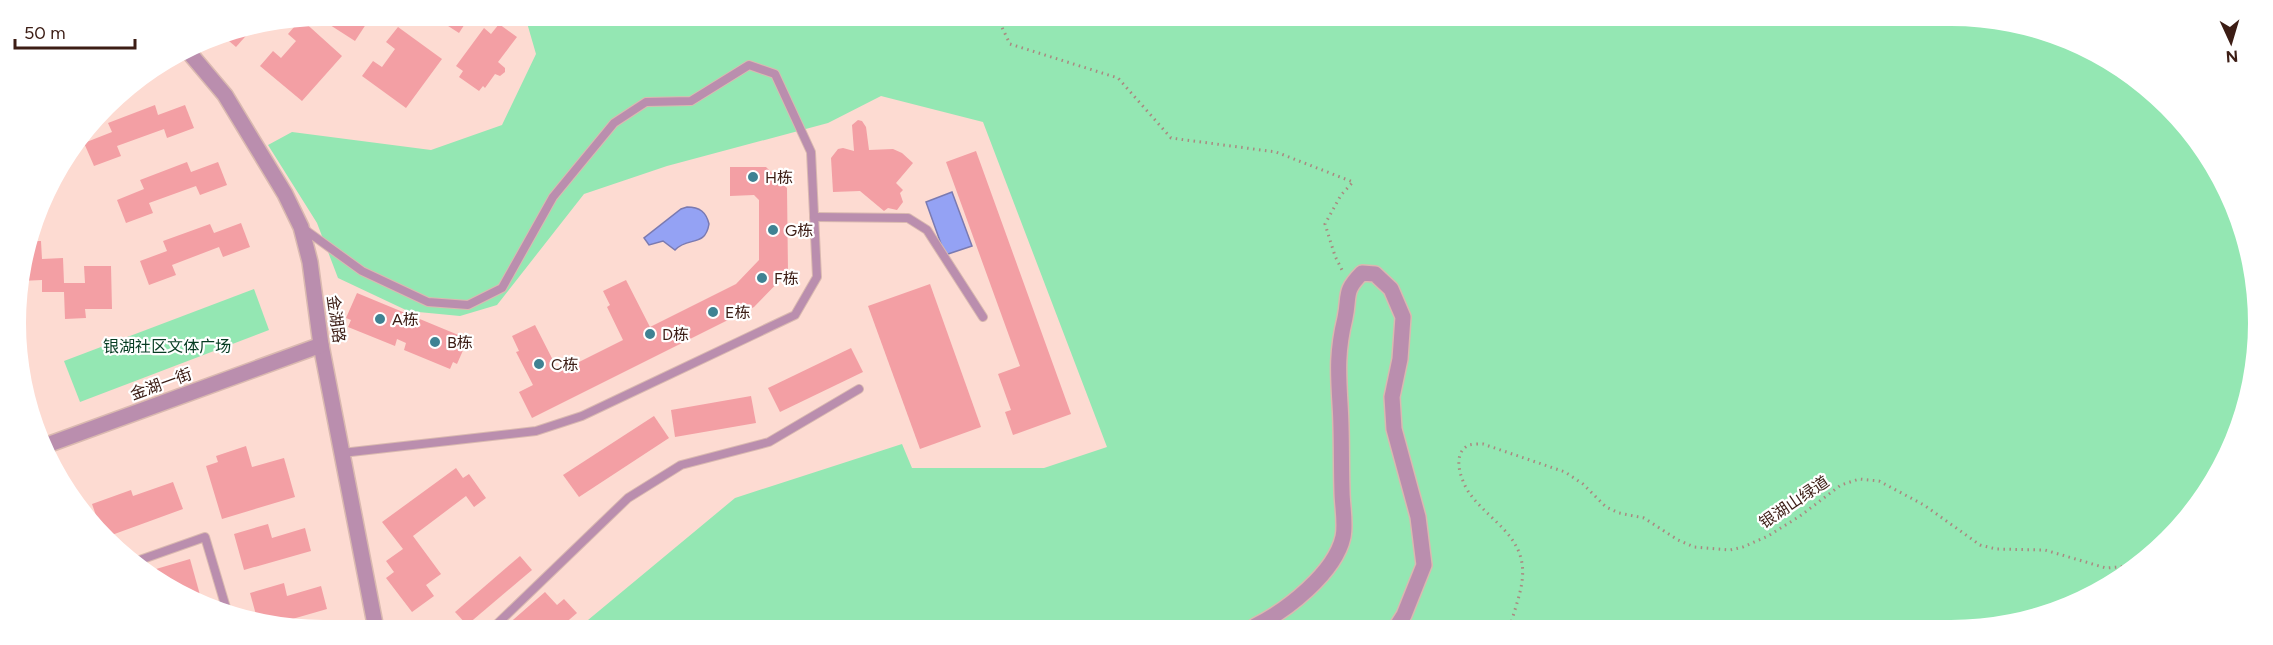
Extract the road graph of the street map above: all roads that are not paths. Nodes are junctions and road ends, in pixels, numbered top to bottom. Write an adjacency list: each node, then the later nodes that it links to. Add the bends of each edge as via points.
1 (192, 56): 3 (street, 金湖路, via 234,108)
2 (814, 218): 3 (lane, via 811,152 775,74 749,65 692,101 646,102 614,123 553,197 502,288 468,305 418,298 362,271); 4 (lane, via 908,218 927,230); 8 (lane, via 817,277 795,315 582,416 536,430)
3 (301, 227): 5 (street, 金湖路, via 310,262)
4 (983, 317)
5 (321, 345): 7 (street, 金湖一街); 8 (street, 金湖路)
6 (859, 389): 12 (lane, via 769,442 681,465 628,498)
7 (51, 443)
8 (342, 453): 11 (street, 金湖路)
9 (143, 559): 10 (lane, via 205,537)
10 (225, 603)
11 (374, 620)
12 (501, 620)
13 (1267, 620): 14 (street, via 1309,588 1333,561 1343,537 1339,342 1350,285 1362,273 1375,274 1391,289 1402,317 1400,359 1392,397 1394,429 1418,517 1424,566)
14 (1401, 620)

